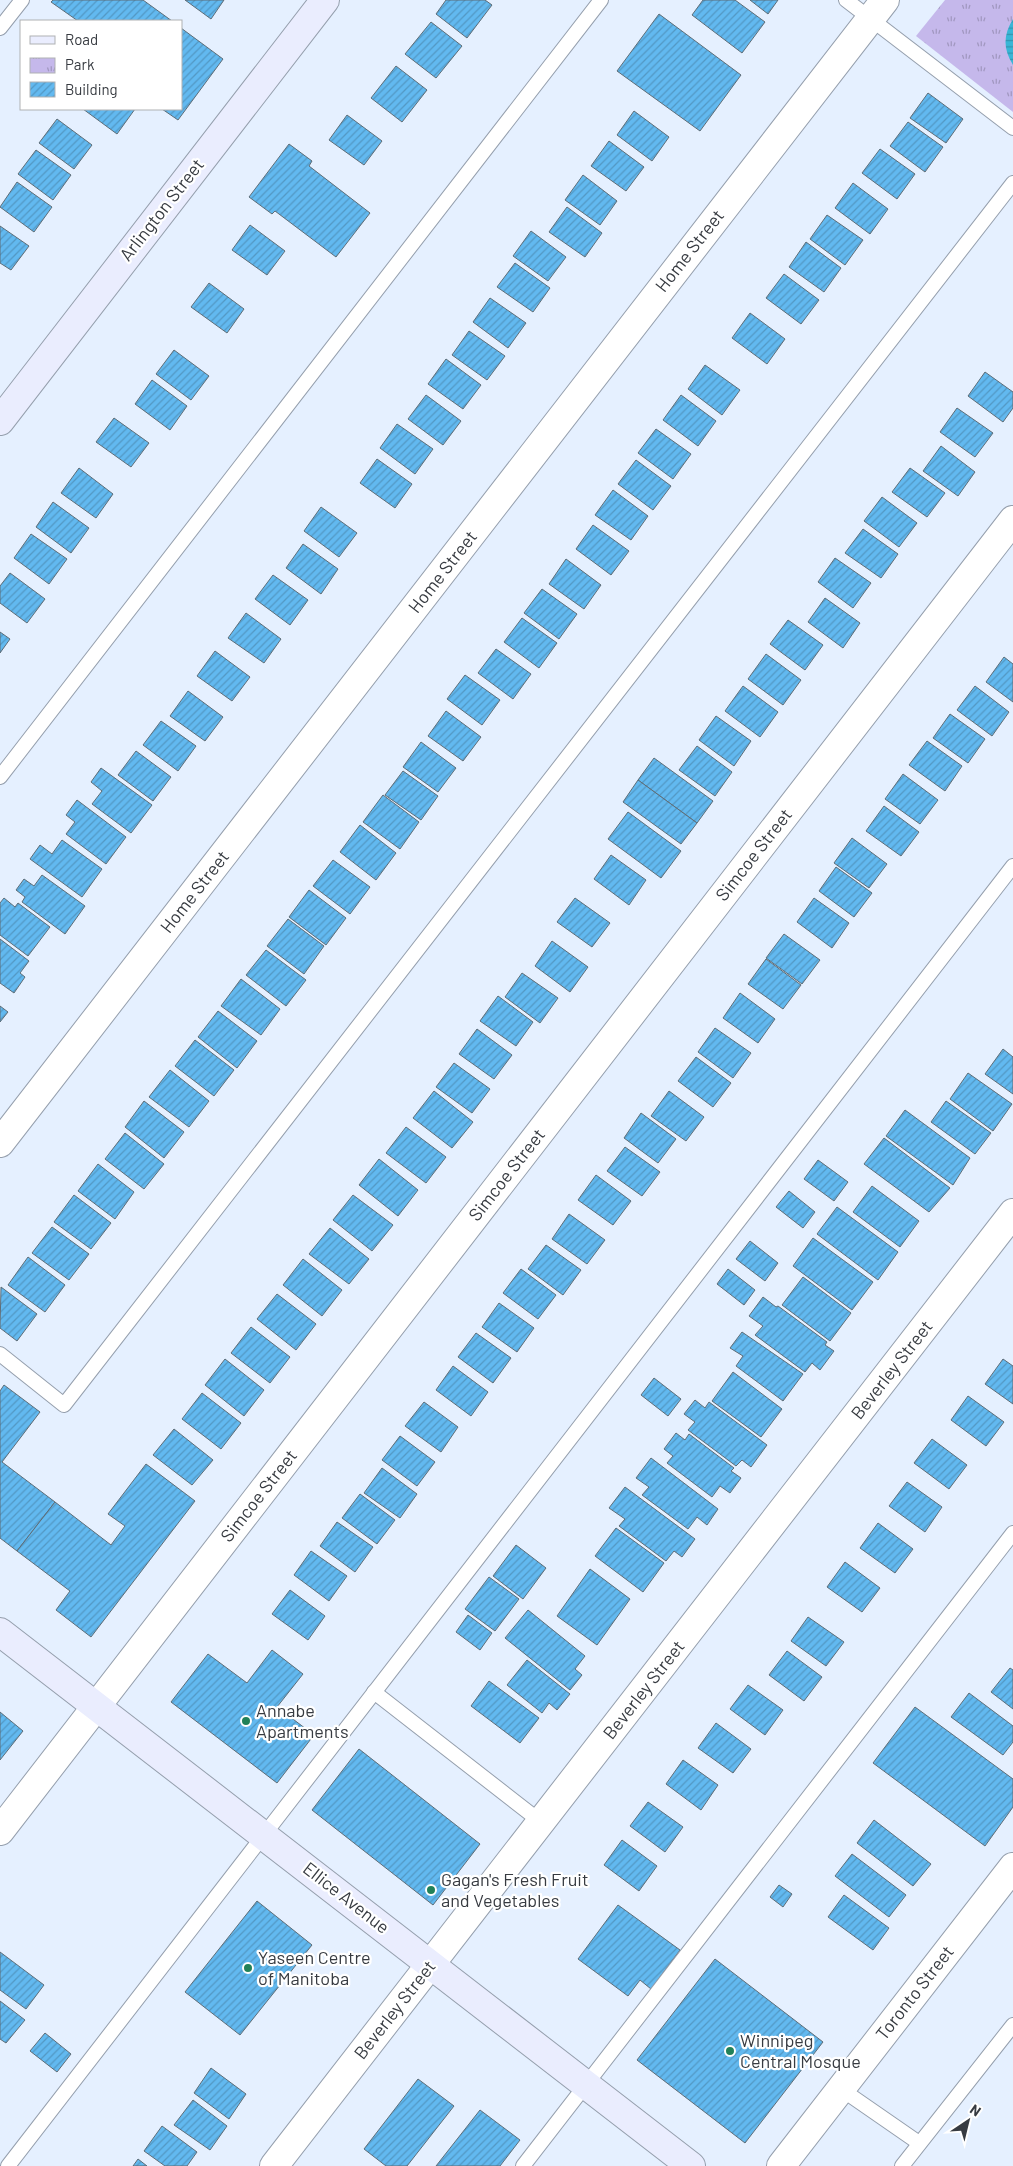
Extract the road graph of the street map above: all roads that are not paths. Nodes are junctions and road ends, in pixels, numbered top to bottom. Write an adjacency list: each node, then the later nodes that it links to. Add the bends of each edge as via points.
1 (22, 0): 6 (lane)
2 (325, 0): 9 (main road, Arlington Street)
3 (601, 0): 11 (lane)
4 (846, 0): 5 (lane)
5 (878, 9): 7 (lane); 13 (street, Home Street)
6 (0, 28)
7 (1013, 128)
8 (1013, 183): 15 (lane, via 64,1405)
9 (0, 420)
10 (1013, 520): 19 (street, Simcoe Street)
11 (0, 777)
12 (1013, 866): 18 (lane)
13 (0, 1143)
14 (1013, 1213): 20 (street, Beverley Street)
15 (0, 1354)
16 (1013, 1534): 26 (lane)
17 (0, 1632): 19 (main road, Ellice Avenue)
18 (374, 1692): 20 (lane); 22 (lane)
19 (97, 1706): 21 (street, Simcoe Street); 22 (main road, Ellice Avenue)
20 (541, 1822): 24 (street, Beverley Street)
21 (0, 1831)
22 (264, 1835): 24 (main road, Ellice Avenue); 29 (lane)
23 (1013, 1867): 27 (street, Toronto Street)
24 (431, 1964): 26 (main road, Ellice Avenue); 30 (street, Beverley Street)
25 (1013, 2025): 28 (lane)
26 (586, 2085): 31 (lane); 32 (main road, Ellice Avenue)
27 (841, 2089): 28 (lane); 33 (street, Toronto Street)
28 (919, 2143): 34 (lane)
29 (8, 2166)
30 (274, 2166)
31 (523, 2166)
32 (691, 2166)
33 (781, 2166)
34 (902, 2166)

